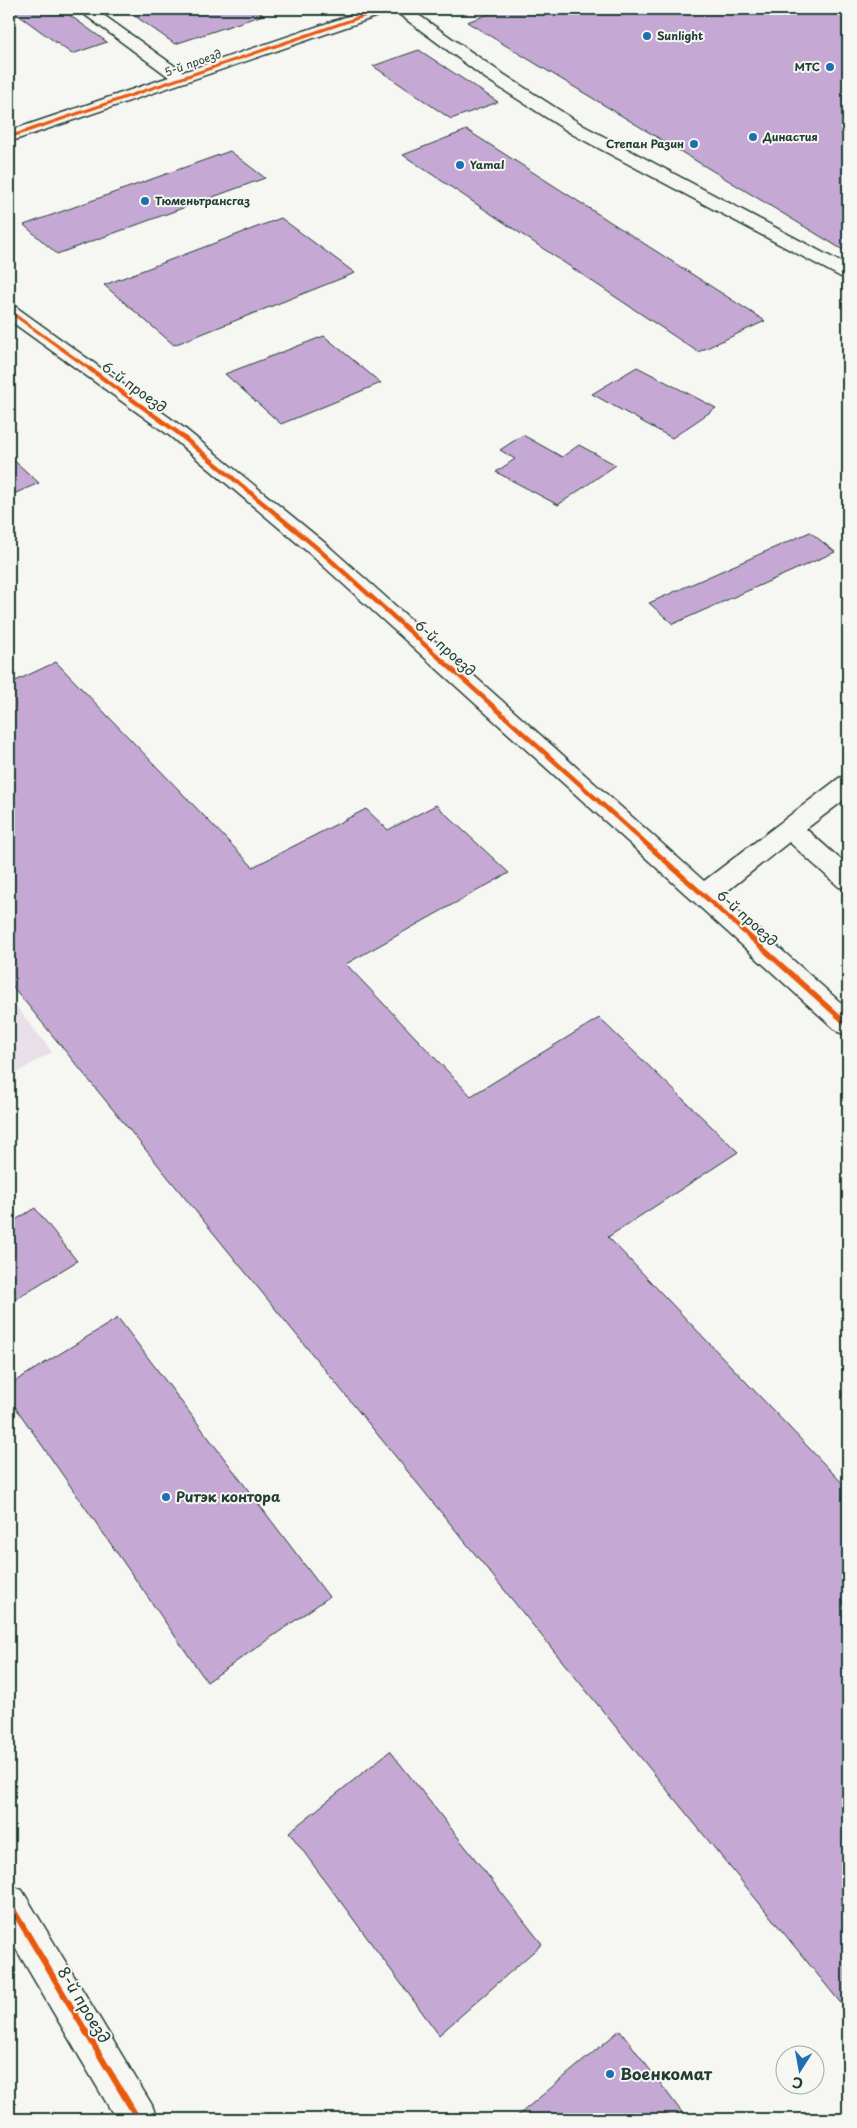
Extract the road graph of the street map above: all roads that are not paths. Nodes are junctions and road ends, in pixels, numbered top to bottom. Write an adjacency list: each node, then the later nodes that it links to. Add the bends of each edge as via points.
1 (85, 9): 4 (street)
2 (384, 9): 4 (street, 5-й проезд)
3 (400, 9): 6 (street, via 491,74 578,130)
4 (181, 78): 5 (street, 5-й проезд)
5 (9, 137)
6 (848, 273)
7 (9, 311): 11 (street, 6-й проезд, via 177,432 317,548)
8 (848, 784): 9 (street)
9 (790, 829): 10 (street); 11 (street)
10 (848, 880)
11 (704, 895): 12 (street, 6-й проезд)
12 (848, 1025)
13 (9, 1903): 14 (street, 8-й проезд)
14 (138, 2119)

